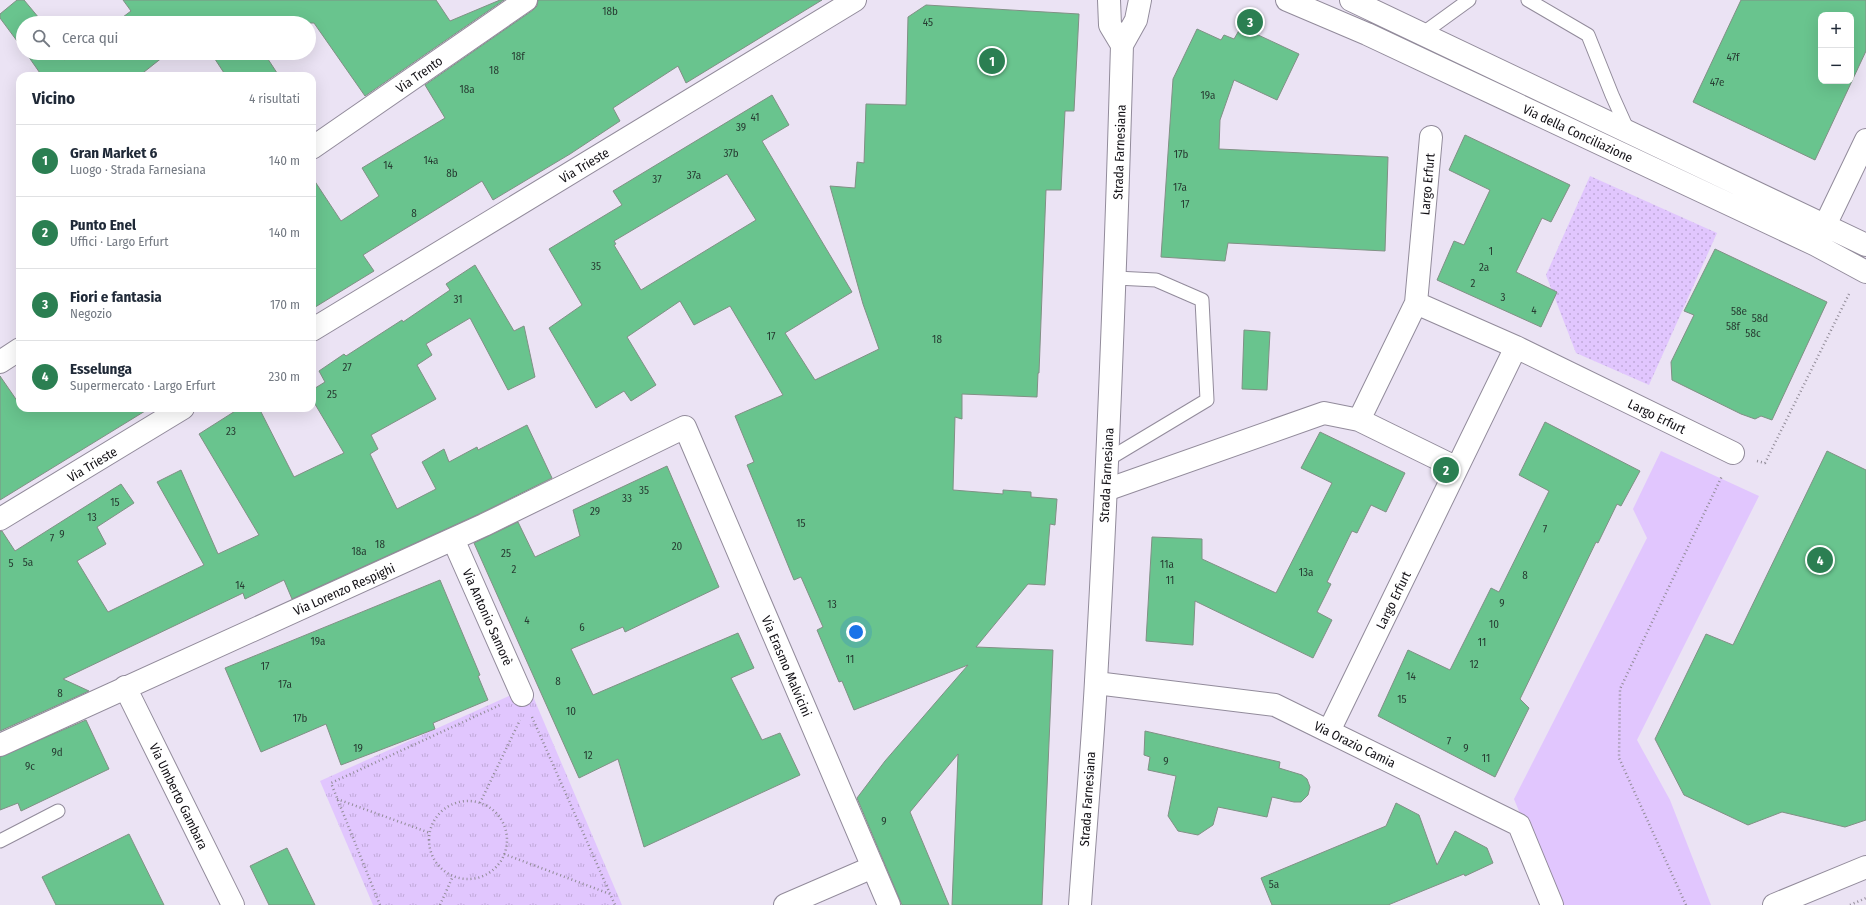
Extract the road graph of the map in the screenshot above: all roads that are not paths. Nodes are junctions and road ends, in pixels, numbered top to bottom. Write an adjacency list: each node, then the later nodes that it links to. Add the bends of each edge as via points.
1 (526, 0): 14 (street, Via Trento)
2 (855, 0): 21 (street, Via Trieste)
3 (1109, 0): 10 (street, via 1110,24)
4 (1140, 0): 10 (street, Strada Farnesiana, via 1136,20)
5 (1287, 0): 16 (street, Via della Conciliazione, via 1367,34)
6 (1351, 0): 9 (street, Via della Conciliazione)
7 (1469, 0): 9 (lane)
8 (1528, 0): 11 (lane, via 1588,34)
9 (1422, 34): 11 (street, Via della Conciliazione)
10 (1122, 45): 18 (street, Strada Farnesiana)
11 (1629, 133): 15 (street, Via della Conciliazione)
12 (1431, 137): 20 (street, Largo Erfurt)
13 (1866, 140): 15 (street)
14 (316, 145)
15 (1825, 226): 16 (street); 17 (street, Via della Conciliazione)
16 (1816, 245): 19 (street, Via della Conciliazione)
17 (1866, 246)
18 (1116, 278): 29 (street, Strada Farnesiana); 29 (lane, via 1156,280 1202,300 1207,400)
19 (1860, 280)
20 (1416, 303): 22 (street, Largo Erfurt); 26 (street, Largo Erfurt)
21 (316, 328)
22 (1516, 347): 28 (street, Largo Erfurt); 30 (street, Largo Erfurt)
23 (16, 352): 24 (street)
24 (0, 362)
25 (176, 412): 32 (street, Via Trieste)
26 (1359, 420): 30 (street); 31 (street, via 1324,413)
27 (685, 427): 33 (street, Via Lorenzo Respighi); 41 (street, Via Erasmo Malvicini)
28 (1733, 453)
29 (1107, 460): 31 (street, Strada Farnesiana)
30 (1457, 468): 37 (street, Largo Erfurt)
31 (1106, 490): 34 (street, Strada Farnesiana)
32 (0, 519)
33 (453, 539): 35 (street, Via Lorenzo Respighi); 36 (street, Via Antonio Samorè)
34 (1096, 683): 37 (street, Via Orazio Camia, via 1275,706); 46 (street, Strada Farnesiana)
35 (125, 687): 38 (street, Via Lorenzo Respighi); 43 (street, Via Umberto Gambara)
36 (524, 700)
37 (1329, 731): 47 (street, Via Orazio Camia, via 1519,825)
38 (0, 745)
39 (58, 811): 40 (lane)
40 (0, 841)
41 (874, 867): 44 (street); 45 (street, Via Erasmo Malvicini)
42 (1866, 867): 48 (street)
43 (233, 905)
44 (785, 905)
45 (890, 905)
46 (1080, 905)
47 (1552, 905)
48 (1774, 905)

